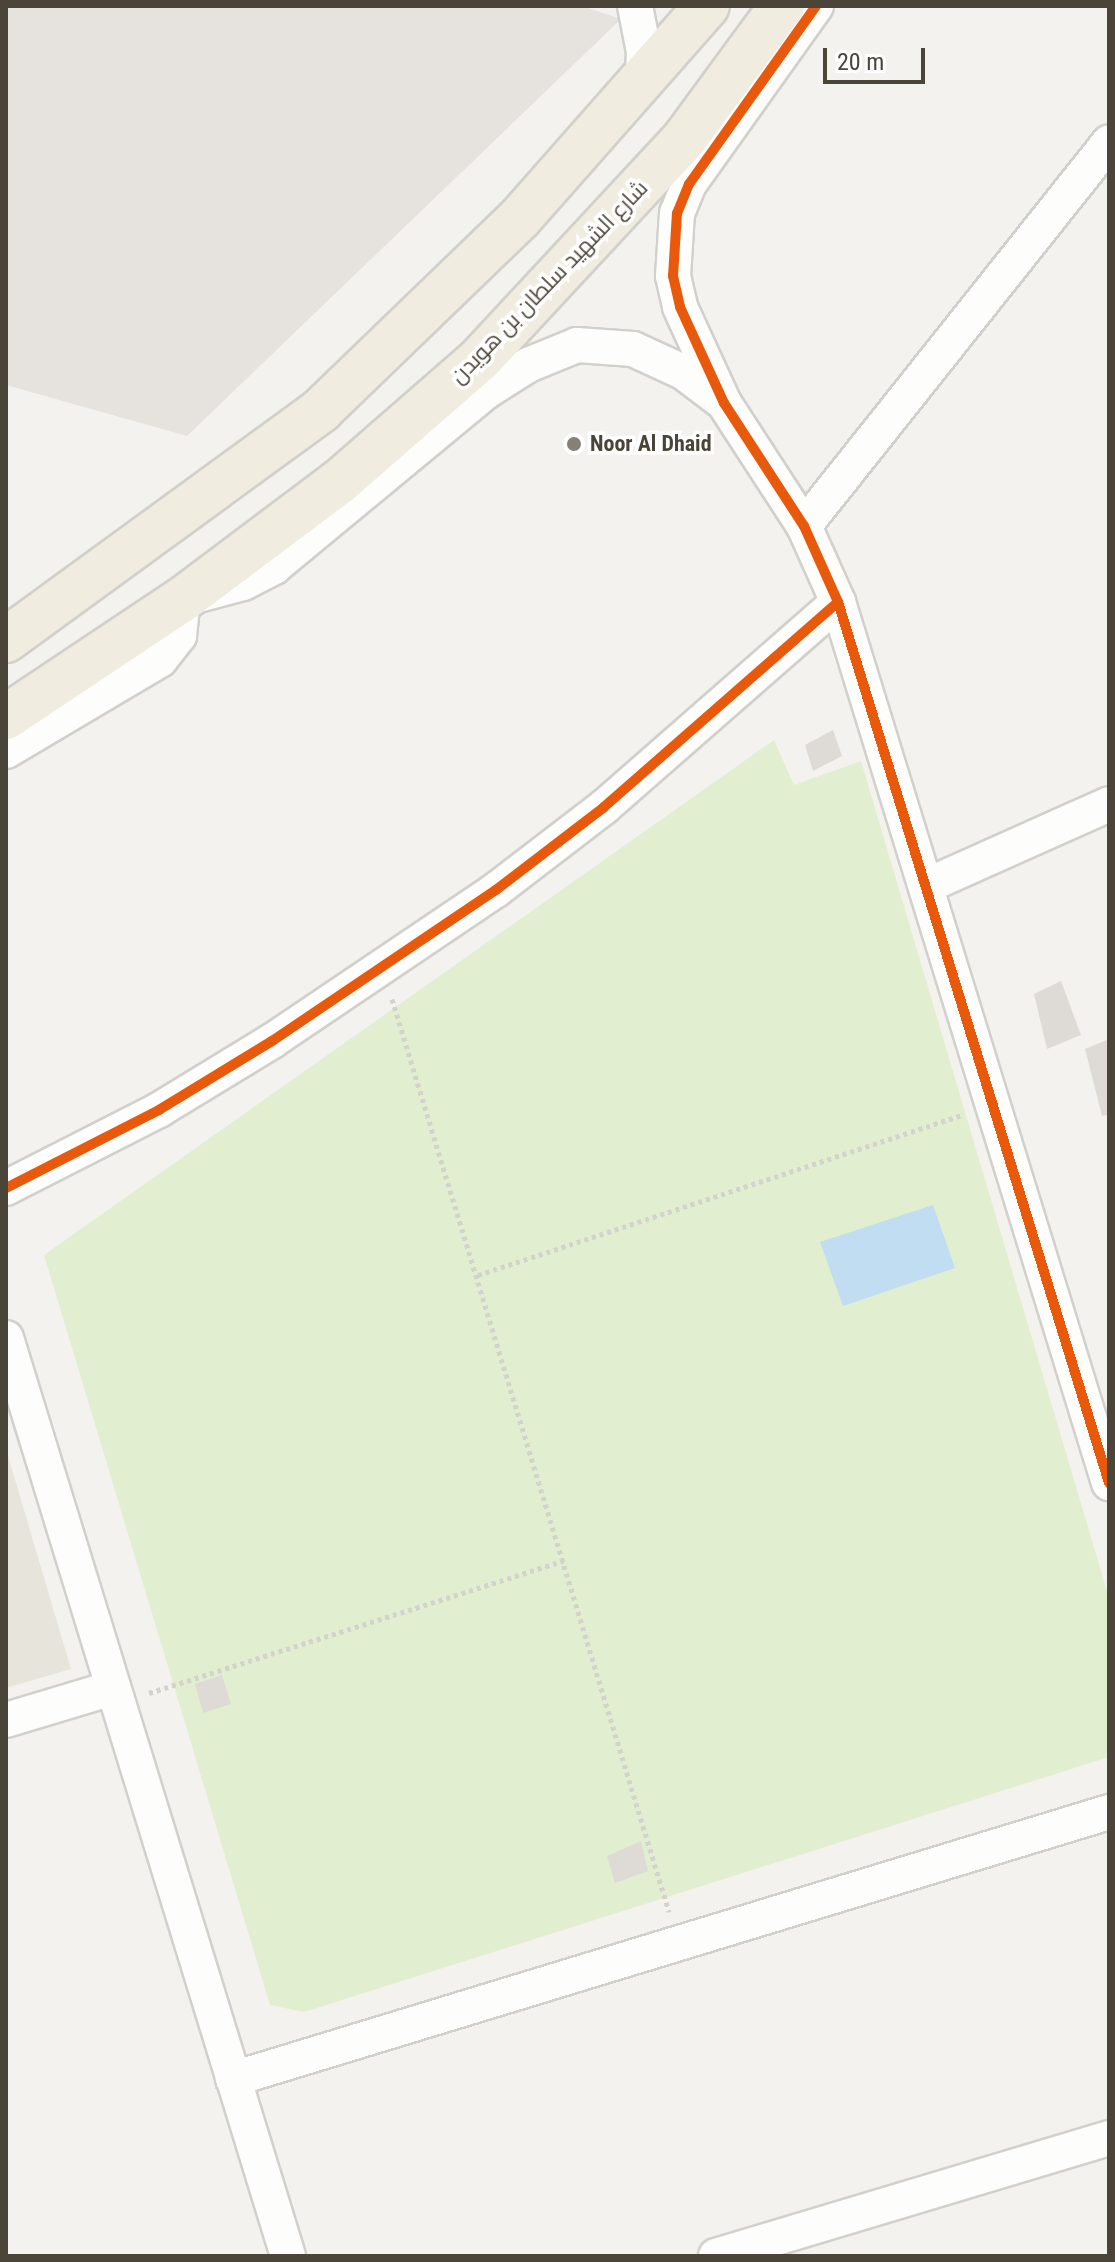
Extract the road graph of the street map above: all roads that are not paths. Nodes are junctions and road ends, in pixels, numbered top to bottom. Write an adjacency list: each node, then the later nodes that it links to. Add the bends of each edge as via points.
1 (635, 6): 5 (street, via 644,52)
2 (707, 6): 5 (highway)
3 (782, 6): 9 (highway, شارع الشهيد سلطان بن هويدن, via 685,138 479,360 339,482)
4 (816, 6): 7 (street, via 689,184 677,213 673,276 680,307)
5 (642, 85): 11 (highway, via 519,219 321,410)
6 (1109, 142): 8 (street)
7 (724, 403): 8 (street); 9 (street, via 683,372 633,349 577,345 528,365 484,393 274,567 243,583)
8 (804, 526): 10 (street)
9 (183, 599): 12 (highway, شارع الشهيد سلطان بن هويدن); 13 (street, via 179,636 160,660)
10 (838, 602): 15 (street); 16 (street, via 604,807 383,969 159,1110)
11 (6, 640)
12 (6, 717)
13 (6, 751)
14 (1109, 804): 15 (street)
15 (926, 886): 18 (street)
16 (6, 1188)
17 (6, 1338): 19 (street)
18 (1109, 1483)
19 (116, 1695): 20 (street); 22 (street)
20 (6, 1720)
21 (1109, 1812): 22 (street)
22 (233, 2079): 24 (street)
23 (1109, 2138): 25 (street)
24 (288, 2256)
25 (716, 2256)

